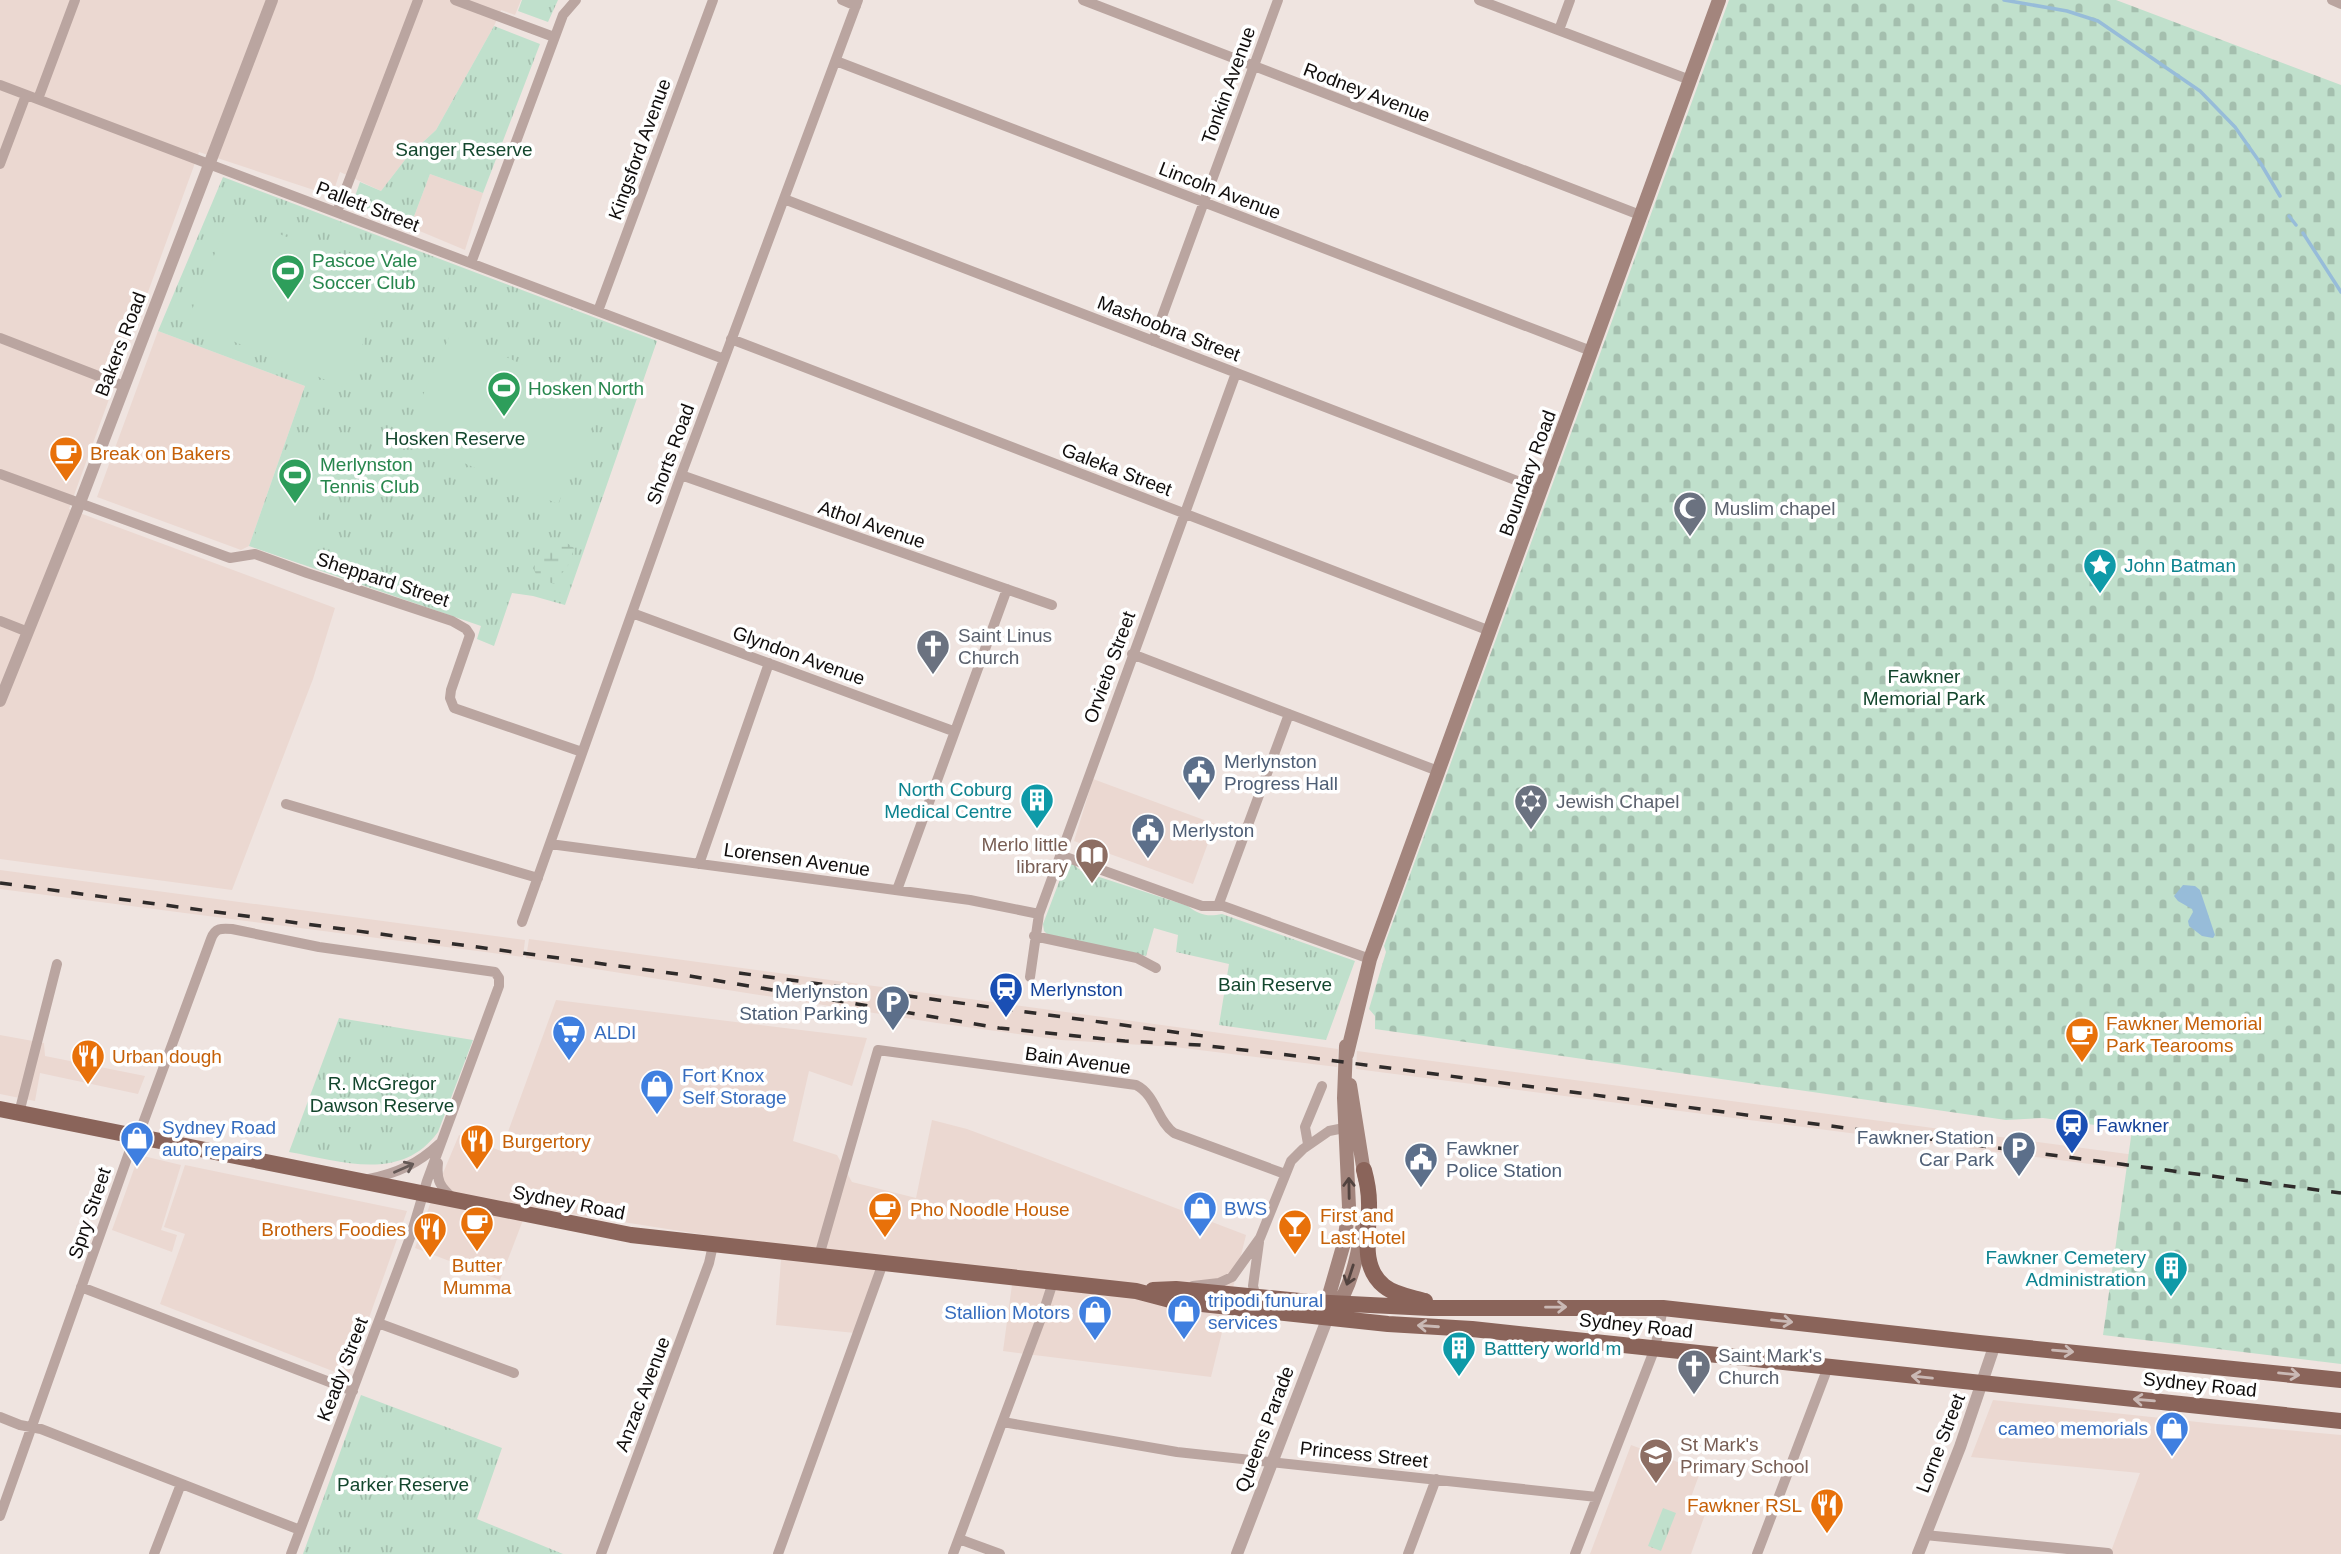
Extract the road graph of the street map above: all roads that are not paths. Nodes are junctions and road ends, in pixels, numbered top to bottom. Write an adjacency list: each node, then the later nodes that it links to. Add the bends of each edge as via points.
1 (75, 0): 23 (street)
2 (272, 0): 25 (street, Bakers Road)
3 (418, 0): 28 (street)
4 (455, 0): 17 (street)
5 (576, 0): 17 (street, via 563,15)
6 (713, 0): 31 (street, Kingsford Avenue)
7 (842, 0): 14 (street)
8 (1083, 0): 19 (street, Rodney Avenue)
9 (1278, 0): 19 (street, Tonkin Avenue)
10 (1479, 0): 16 (street)
11 (1570, 0): 16 (street)
12 (1719, 0): 20 (main road, Boundary Road)
13 (2332, 0): 15 (street)
14 (857, 3): 18 (street, Shorts Road)
15 (2341, 4)
16 (1559, 30): 20 (street)
17 (554, 37): 30 (street)
18 (836, 61): 26 (street, Shorts Road); 27 (street, Lincoln Avenue)
19 (1254, 66): 27 (street, Tonkin Avenue); 29 (street, Rodney Avenue)
20 (1690, 80): 29 (main road, Boundary Road)
21 (0, 85): 22 (street, Pallett Street)
22 (26, 94): 23 (street, Pallett Street); 24 (street)
23 (38, 99): 25 (street, Pallett Street)
24 (0, 164)
25 (209, 164): 28 (street, Pallett Street); 38 (street, Bakers Road)
26 (784, 199): 33 (street, Shorts Road); 34 (street, Mashoobra Street)
27 (1204, 202): 34 (street, Tonkin Avenue); 35 (street, Lincoln Avenue)
28 (337, 212): 30 (street, Pallett Street)
29 (1640, 215): 35 (main road, Boundary Road)
30 (471, 263): 31 (street, Pallett Street)
31 (598, 311): 36 (street, Pallett Street)
32 (0, 338): 38 (street)
33 (732, 339): 36 (street, Shorts Road); 43 (street, Galeka Street)
34 (1153, 341): 37 (street, Mashoobra Street)
35 (1591, 351): 41 (main road, Boundary Road)
36 (724, 359): 40 (street, Shorts Road)
37 (1236, 373): 41 (street, Mashoobra Street); 43 (street, Orvieto Street)
38 (124, 386): 42 (street, Bakers Road)
39 (0, 474): 42 (street)
40 (681, 475): 44 (street, Athol Avenue); 46 (street, Shorts Road)
41 (1541, 490): 48 (main road, Boundary Road)
42 (79, 505): 49 (street, Bakers Road); 55 (street, Sheppard Street, via 230,558 255,554 452,621 470,635 450,698 454,708)
43 (1184, 513): 48 (street, Galeka Street); 50 (street, Orvieto Street)
44 (1007, 589): 45 (street, Athol Avenue); 54 (street)
45 (1052, 605)
46 (632, 613): 51 (street, Glyndon Avenue); 55 (street, Shorts Road)
47 (0, 621): 49 (street)
48 (1490, 631): 56 (main road, Boundary Road)
49 (28, 632): 52 (street, Bakers Road)
50 (1132, 654): 53 (street); 59 (street, Orvieto Street)
51 (769, 663): 54 (street, Glyndon Avenue); 60 (street)
52 (0, 701)
53 (1289, 714): 56 (street); 63 (street)
54 (953, 731): 62 (street)
55 (582, 752): 58 (street, Shorts Road)
56 (1438, 771): 67 (main road, Boundary Road)
57 (286, 804): 61 (street)
58 (550, 844): 60 (street, Lorensen Avenue); 61 (street, Shorts Road)
59 (1060, 855): 63 (street, via 1202,906); 64 (street, Orvieto Street)
60 (699, 864): 62 (street, Lorensen Avenue)
61 (538, 878): 65 (street, Shorts Road)
62 (897, 890): 64 (street, Lorensen Avenue)
63 (1218, 906): 67 (street)
64 (1039, 914): 66 (street, Orvieto Street)
65 (522, 922)
66 (1034, 936): 69 (street, via 1137,958); 70 (street, Orvieto Street)
67 (1370, 959): 75 (main road, Boundary Road, via 1343,1082)
68 (57, 964): 73 (street)
69 (1156, 968)
70 (1030, 977)
71 (1322, 1086): 74 (street)
72 (0, 1109): 73 (highway, Sydney Road)
73 (19, 1113): 76 (highway, Sydney Road)
74 (1308, 1118): 77 (street); 79 (street, via 1304,1130)
75 (1352, 1131): 77 (street); 80 (main road, Boundary Road); 94 (main road, Boundary Road, one-way to 75, via 1348,1225)
76 (136, 1137): 78 (street, Spry Street, via 213,934 221,928 492,971 498,976 499,986); 82 (highway, Sydney Road); 90 (street, Spry Street)
77 (1319, 1138): 79 (street)
78 (441, 1144): 82 (street, one-way to 78, via 401,1171); 83 (street); 84 (street, via 438,1182)
79 (1308, 1144): 81 (street)
80 (1364, 1170): 94 (main road, Boundary Road, one-way to 94, via 1359,1246); 95 (highway, via 1369,1189 1367,1251 1371,1271 1393,1291)
81 (1285, 1174): 85 (street); 87 (street, Bain Avenue, via 1174,1133 1136,1085 878,1050)
82 (359, 1182): 83 (highway, Sydney Road)
83 (423, 1195): 84 (highway, Sydney Road); 97 (street, Keady Street)
84 (458, 1202): 86 (highway, Sydney Road, via 631,1235)
85 (1260, 1238): 91 (street, via 1232,1277); 93 (street, via 1253,1286)
86 (713, 1245): 87 (highway, Sydney Road); 120 (street, Anzac Avenue)
87 (819, 1256): 88 (highway, Sydney Road)
88 (883, 1263): 89 (highway, Sydney Road); 121 (street)
89 (1052, 1282): 92 (highway, Sydney Road); 107 (street)
90 (81, 1287): 104 (street); 108 (street, Spry Street)
91 (1175, 1289): 92 (highway, Sydney Road); 93 (highway, Sydney Road)
92 (1136, 1291): 94 (highway, Sydney Road, via 1174,1301)
93 (1256, 1297): 94 (highway, Sydney Road)
94 (1332, 1307): 95 (highway, Sydney Road); 99 (highway, Sydney Road, one-way to 94); 109 (street, Queens Parade)
95 (1450, 1308): 96 (highway, Sydney Road, one-way to 96)
96 (1663, 1308): 98 (highway, Sydney Road, one-way to 98); 99 (street)
97 (378, 1323): 101 (street); 104 (street, Keady Street)
98 (1995, 1344): 102 (highway, Sydney Road, one-way to 102); 103 (street, Lorne Street)
99 (1655, 1348): 100 (highway, Sydney Road); 112 (street)
100 (1828, 1367): 103 (highway, Sydney Road, one-way to 100); 127 (street)
101 (513, 1373)
102 (2341, 1380)
103 (1983, 1383): 106 (highway, Sydney Road, one-way to 103); 115 (street, Lorne Street)
104 (353, 1391): 114 (street, Keady Street)
105 (0, 1417): 108 (street)
106 (2341, 1421)
107 (1003, 1422): 109 (street, Princess Street, via 1177,1452); 116 (street)
108 (30, 1427): 111 (street); 113 (street, Spry Street)
109 (1272, 1462): 110 (street, Princess Street); 124 (street, Queens Parade)
110 (1436, 1479): 112 (street, Princess Street); 125 (street)
111 (181, 1484): 114 (street); 118 (street)
112 (1597, 1497): 126 (street)
113 (0, 1516)
114 (300, 1530): 119 (street, Keady Street)
115 (1925, 1535): 117 (street); 128 (street, Lorne Street)
116 (959, 1539): 122 (street); 123 (street)
117 (2108, 1553)
118 (154, 1554)
119 (291, 1554)
120 (601, 1554)
121 (778, 1554)
122 (953, 1554)
123 (1000, 1554)
124 (1237, 1554)
125 (1408, 1554)
126 (1575, 1554)
127 (1757, 1554)
128 (1918, 1554)

